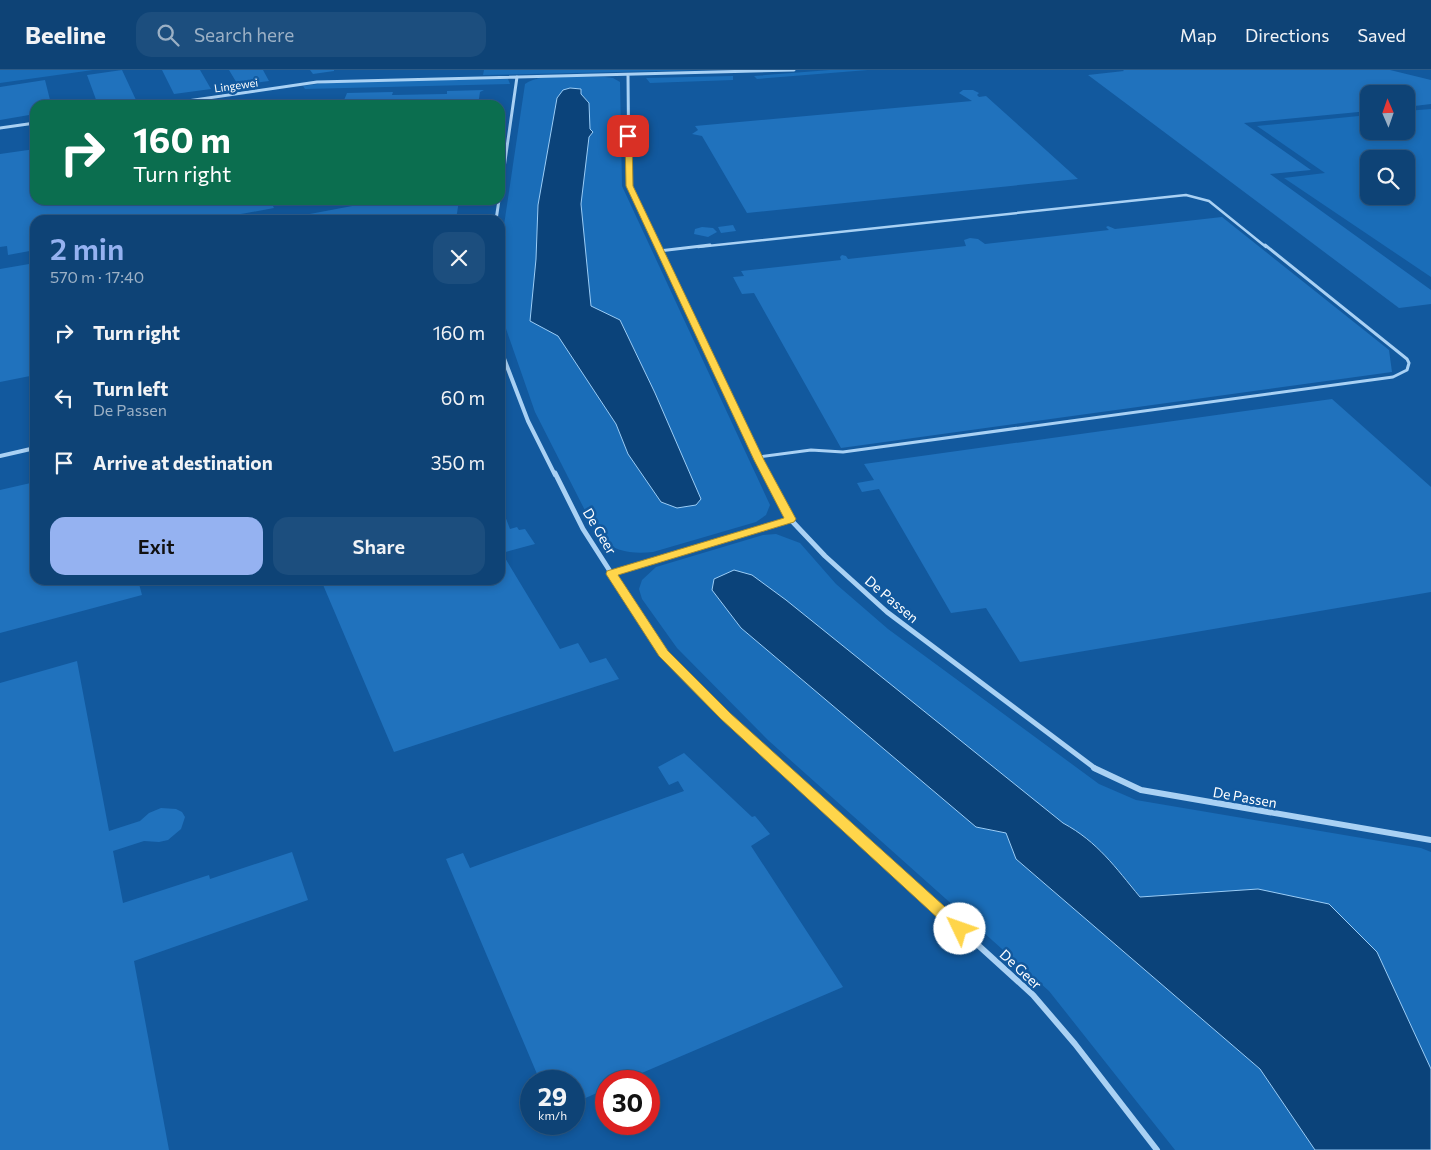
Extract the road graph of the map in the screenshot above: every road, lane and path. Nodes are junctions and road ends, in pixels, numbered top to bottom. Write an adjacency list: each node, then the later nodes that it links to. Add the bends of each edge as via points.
1 (794, 70): 2 (street, Lingewei)
2 (628, 75): 3 (street, Lingewei); 8 (street, De Passen, via 629,186)
3 (517, 77): 4 (street, Lingewei, via 317,82); 7 (street)
4 (194, 100)
5 (30, 124): 6 (street)
6 (0, 128)
7 (505, 161)
8 (659, 251): 12 (street, De Passen); 12 (lane, via 1163,196 1196,196 1210,201 1409,363 1407,370 1393,377 843,452 811,450)
9 (505, 361): 14 (street, De Geer, via 528,421 583,529)
10 (30, 449): 11 (street)
11 (0, 456)
12 (758, 456): 13 (street, De Passen)
13 (790, 519): 14 (street); 15 (street, De Passen, via 887,612 1095,769 1141,790)
14 (611, 574): 16 (street, De Geer, via 663,654 726,716 1033,995)
15 (1431, 840)
16 (1156, 1150)

